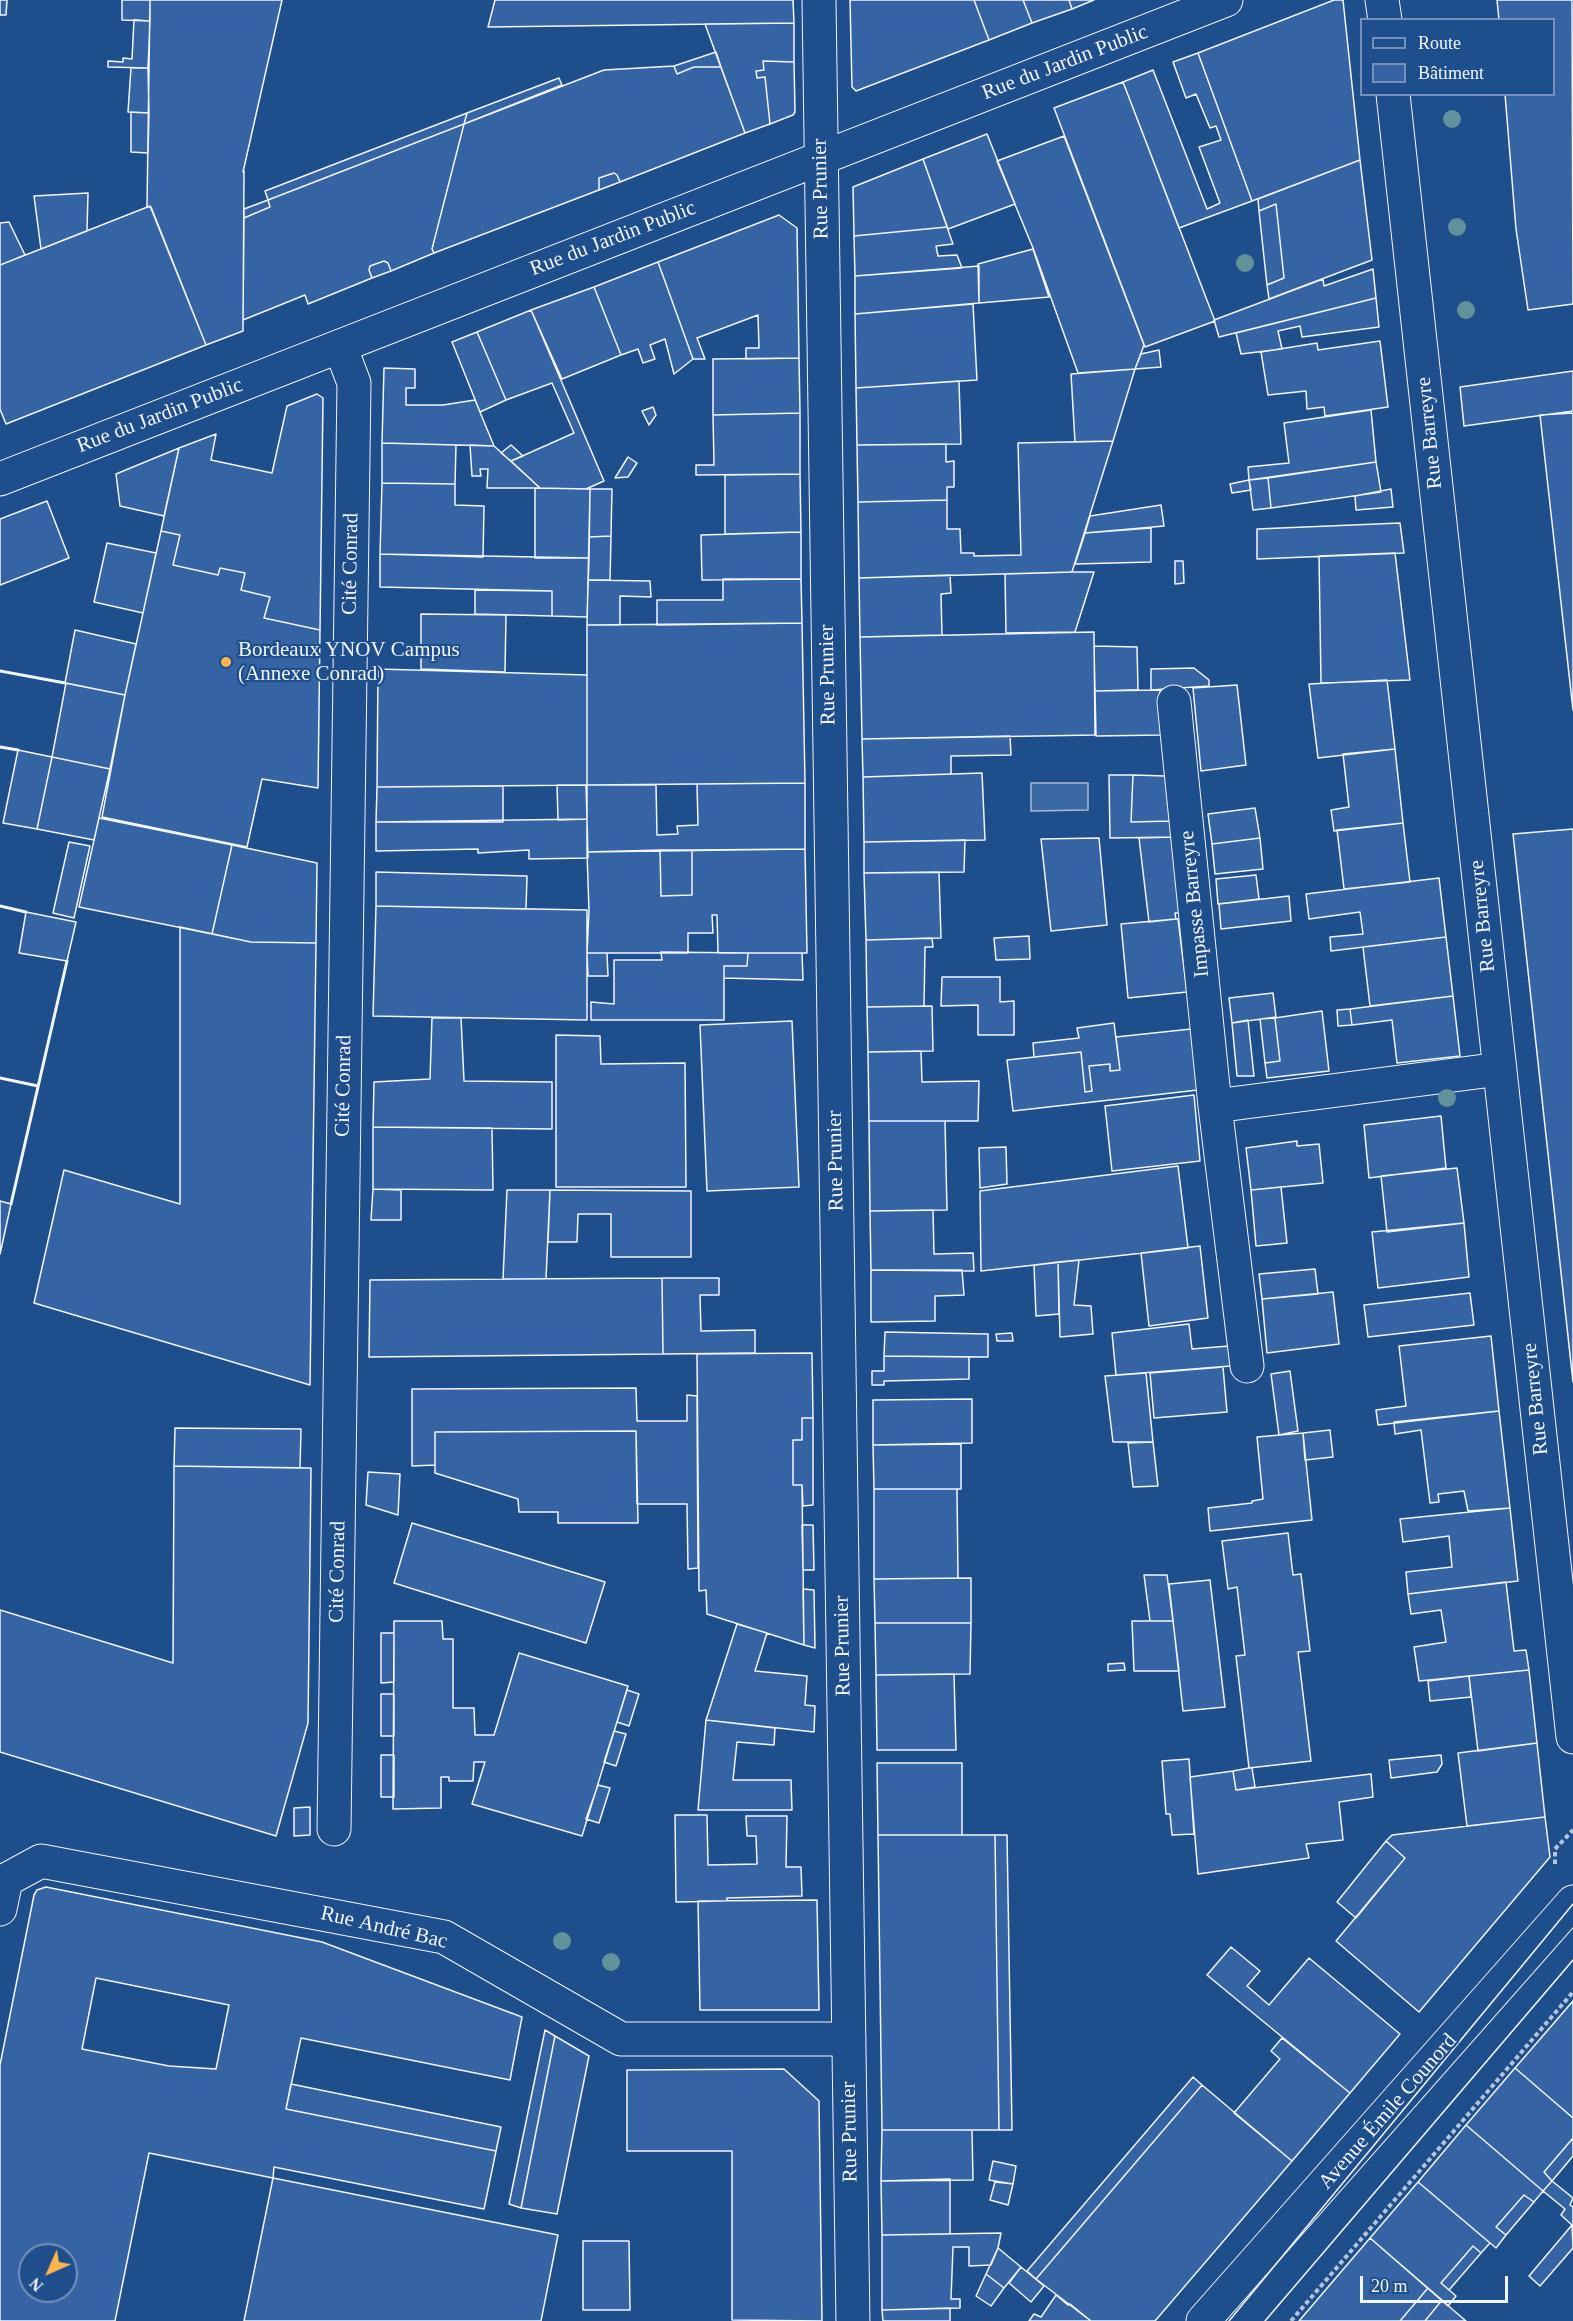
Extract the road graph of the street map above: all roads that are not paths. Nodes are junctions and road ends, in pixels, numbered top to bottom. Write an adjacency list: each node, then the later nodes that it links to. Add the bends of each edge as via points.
1 (819, 0): 6 (street, Rue Prunier)
2 (1226, 0): 6 (street, Rue du Jardin Public)
3 (1382, 0): 4 (street)
4 (1384, 18)
5 (1393, 96): 10 (street, Rue Barreyre)
6 (820, 158): 7 (street, Rue du Jardin Public); 17 (street, Rue Prunier)
7 (340, 346): 8 (street, Rue du Jardin Public); 14 (street, Cité Conrad, via 354,383)
8 (0, 479)
9 (1174, 702): 11 (street, Impasse Barreyre)
10 (1500, 1069): 11 (street); 13 (street, Rue Barreyre)
11 (1215, 1106): 12 (street, Impasse Barreyre)
12 (1247, 1366)
13 (1573, 1737)
14 (334, 1829)
15 (1573, 1902): 19 (street, Avenue Émile Counord)
16 (0, 1909): 17 (street, Rue André Bac, via 6,1880 41,1861 444,1937 621,2039)
17 (849, 2039): 18 (street, Rue Prunier)
18 (853, 2321)
19 (1204, 2321)

